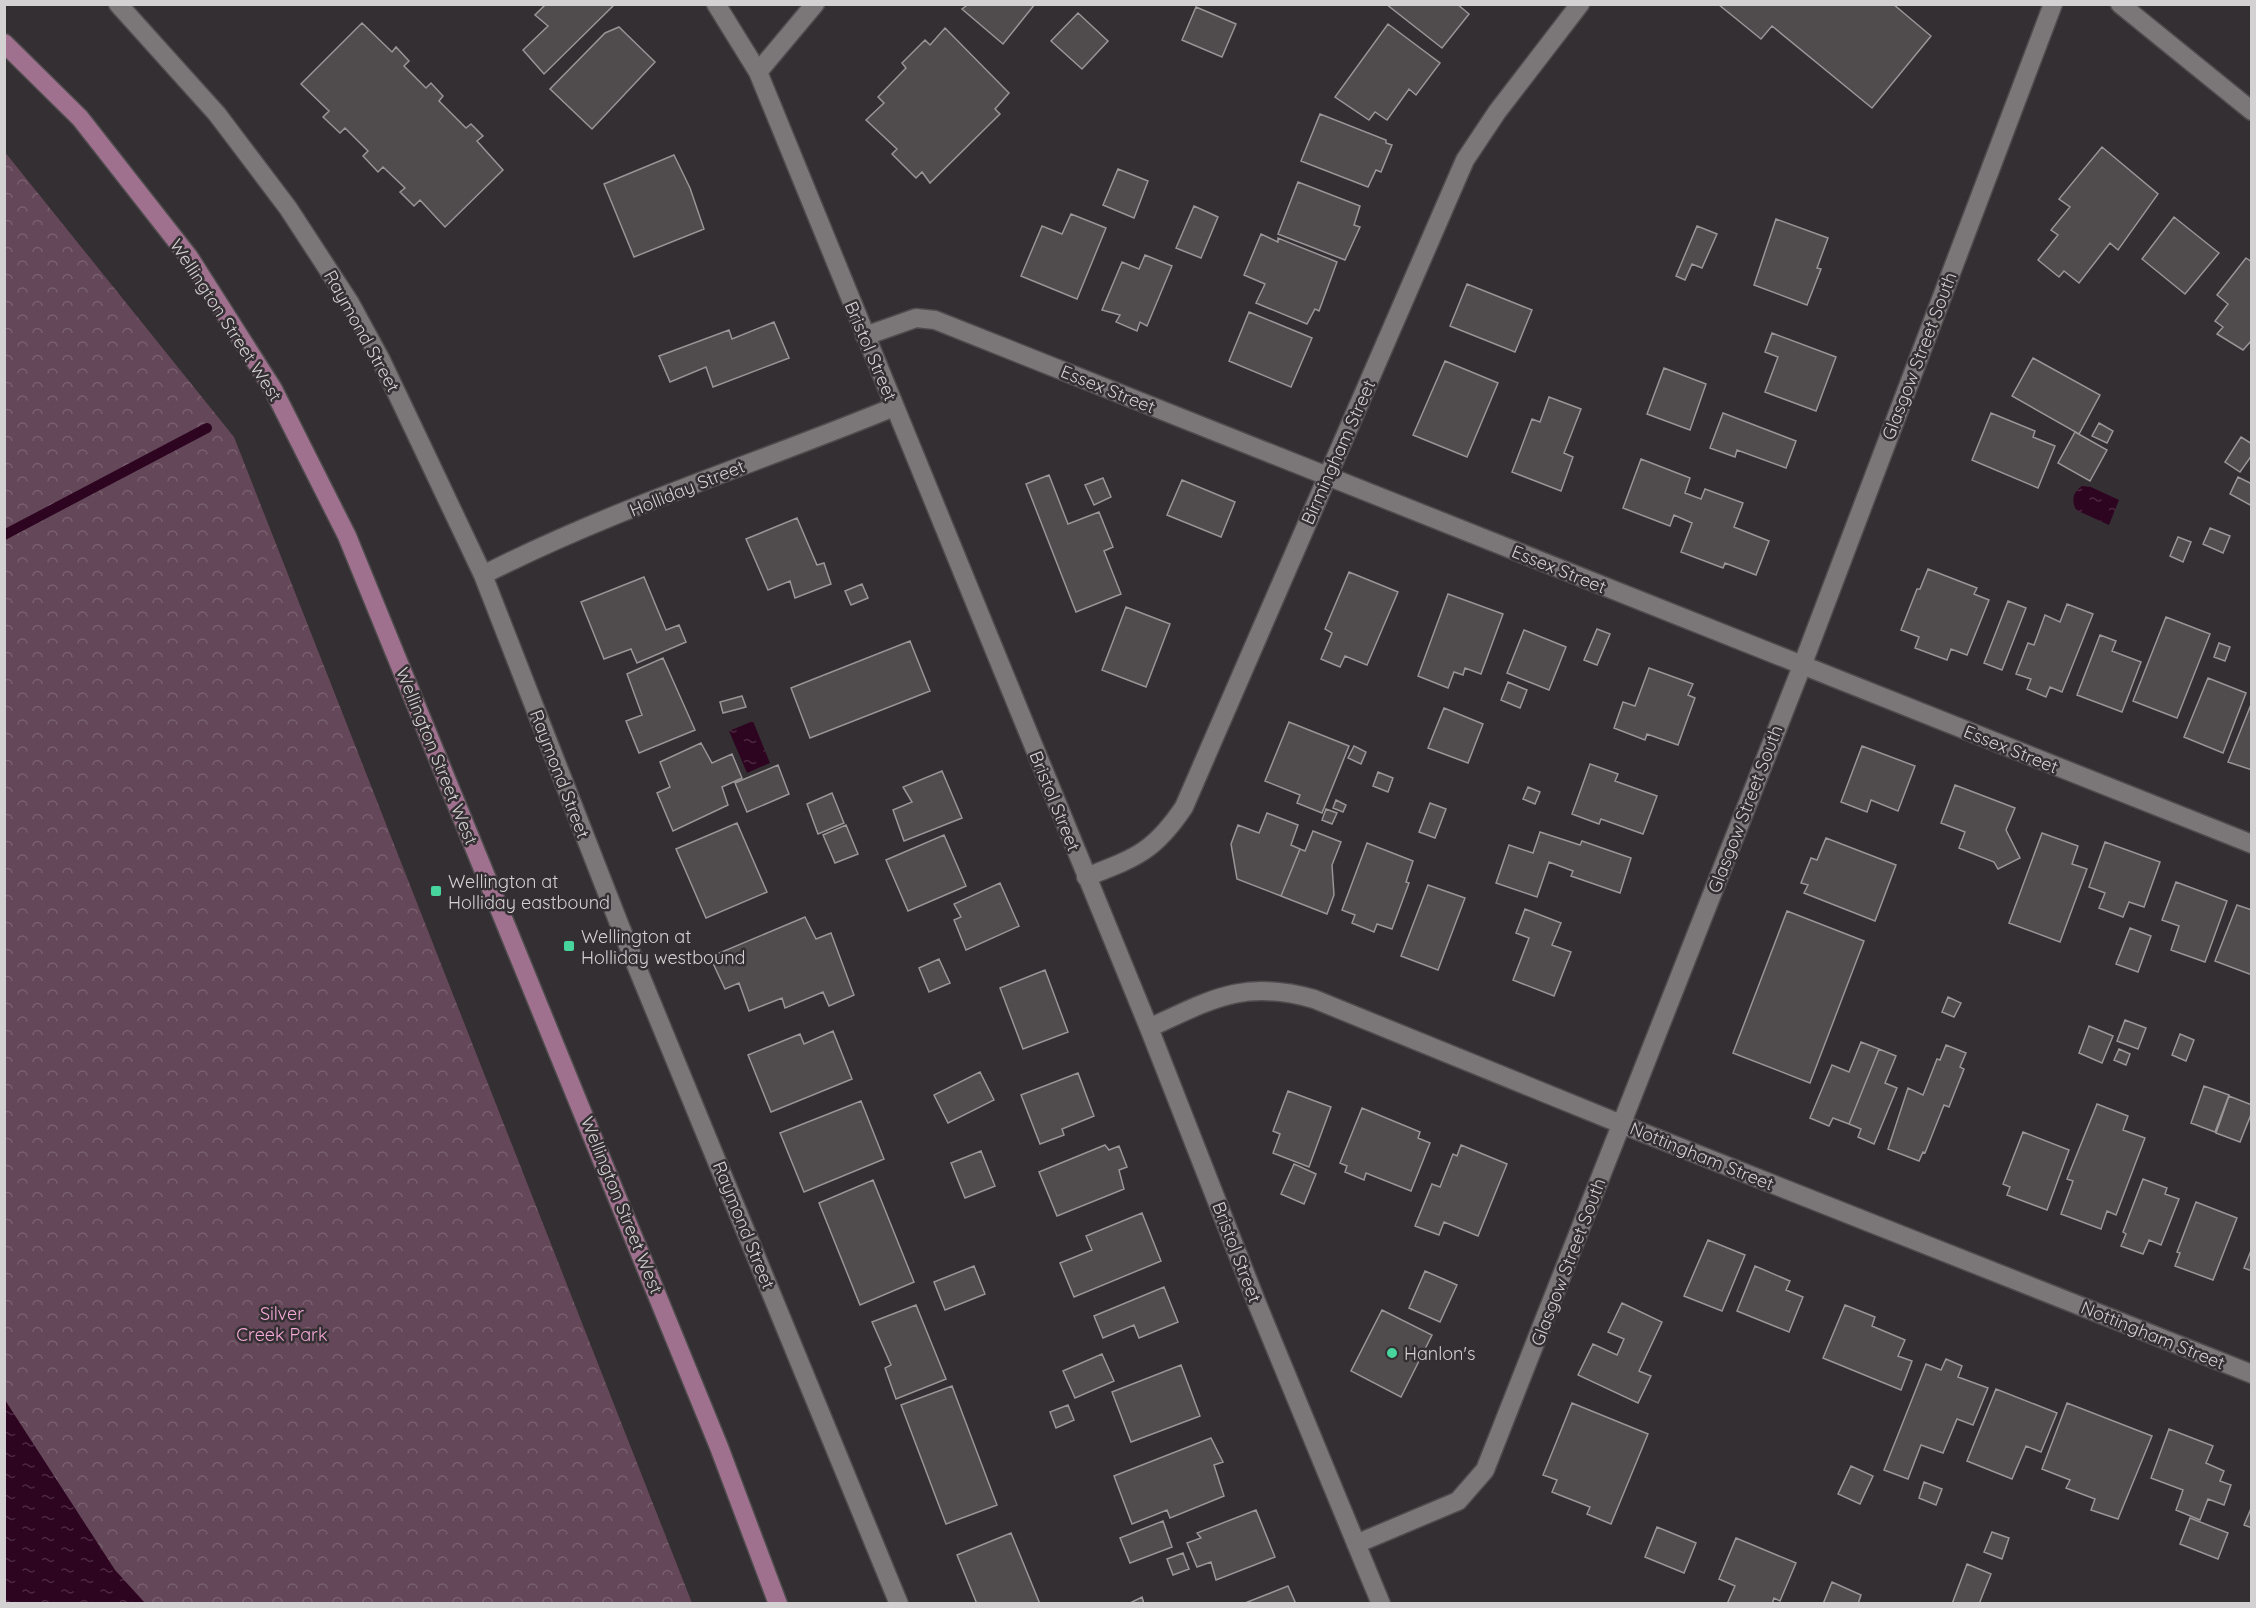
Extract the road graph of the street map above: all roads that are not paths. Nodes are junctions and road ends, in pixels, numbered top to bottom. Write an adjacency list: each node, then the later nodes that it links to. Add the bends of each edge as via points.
1 (118, 4): 13 (street, Raymond Street, via 217,114 326,266 381,360)
2 (716, 4): 8 (street, Bristol Street)
3 (815, 4): 8 (street)
4 (1580, 4): 12 (street, Birmingham Street, via 1465,160)
5 (2053, 4): 14 (street, Glasgow Street South)
6 (2120, 4): 9 (street)
7 (4, 43): 21 (main road, Wellington Street West, via 80,118 189,257 273,389 347,536 719,1446)
8 (758, 72): 10 (street, Bristol Street)
9 (2252, 111)
10 (865, 336): 11 (street, Bristol Street); 12 (street, Essex Street, via 916,318 935,320)
11 (894, 407): 13 (street, Holliday Street, via 551,543); 16 (street, Bristol Street)
12 (1327, 477): 14 (street, Essex Street); 16 (street, Birmingham Street, via 1184,807 1155,844 1132,860)
13 (483, 575): 22 (street, Raymond Street, via 620,926)
14 (1802, 666): 15 (street, Essex Street); 18 (street, Glasgow Street South)
15 (2252, 844)
16 (1086, 877): 17 (street, Bristol Street)
17 (1149, 1028): 18 (street, Nottingham Street, via 1235,993 1262,989 1291,992 1372,1021); 20 (street, Bristol Street)
18 (1621, 1124): 19 (street, Nottingham Street); 20 (street, Glasgow Street South, via 1485,1470 1458,1501)
19 (2252, 1374)
20 (1356, 1544): 23 (street, Bristol Street)
21 (778, 1604)
22 (899, 1604)
23 (1381, 1604)

